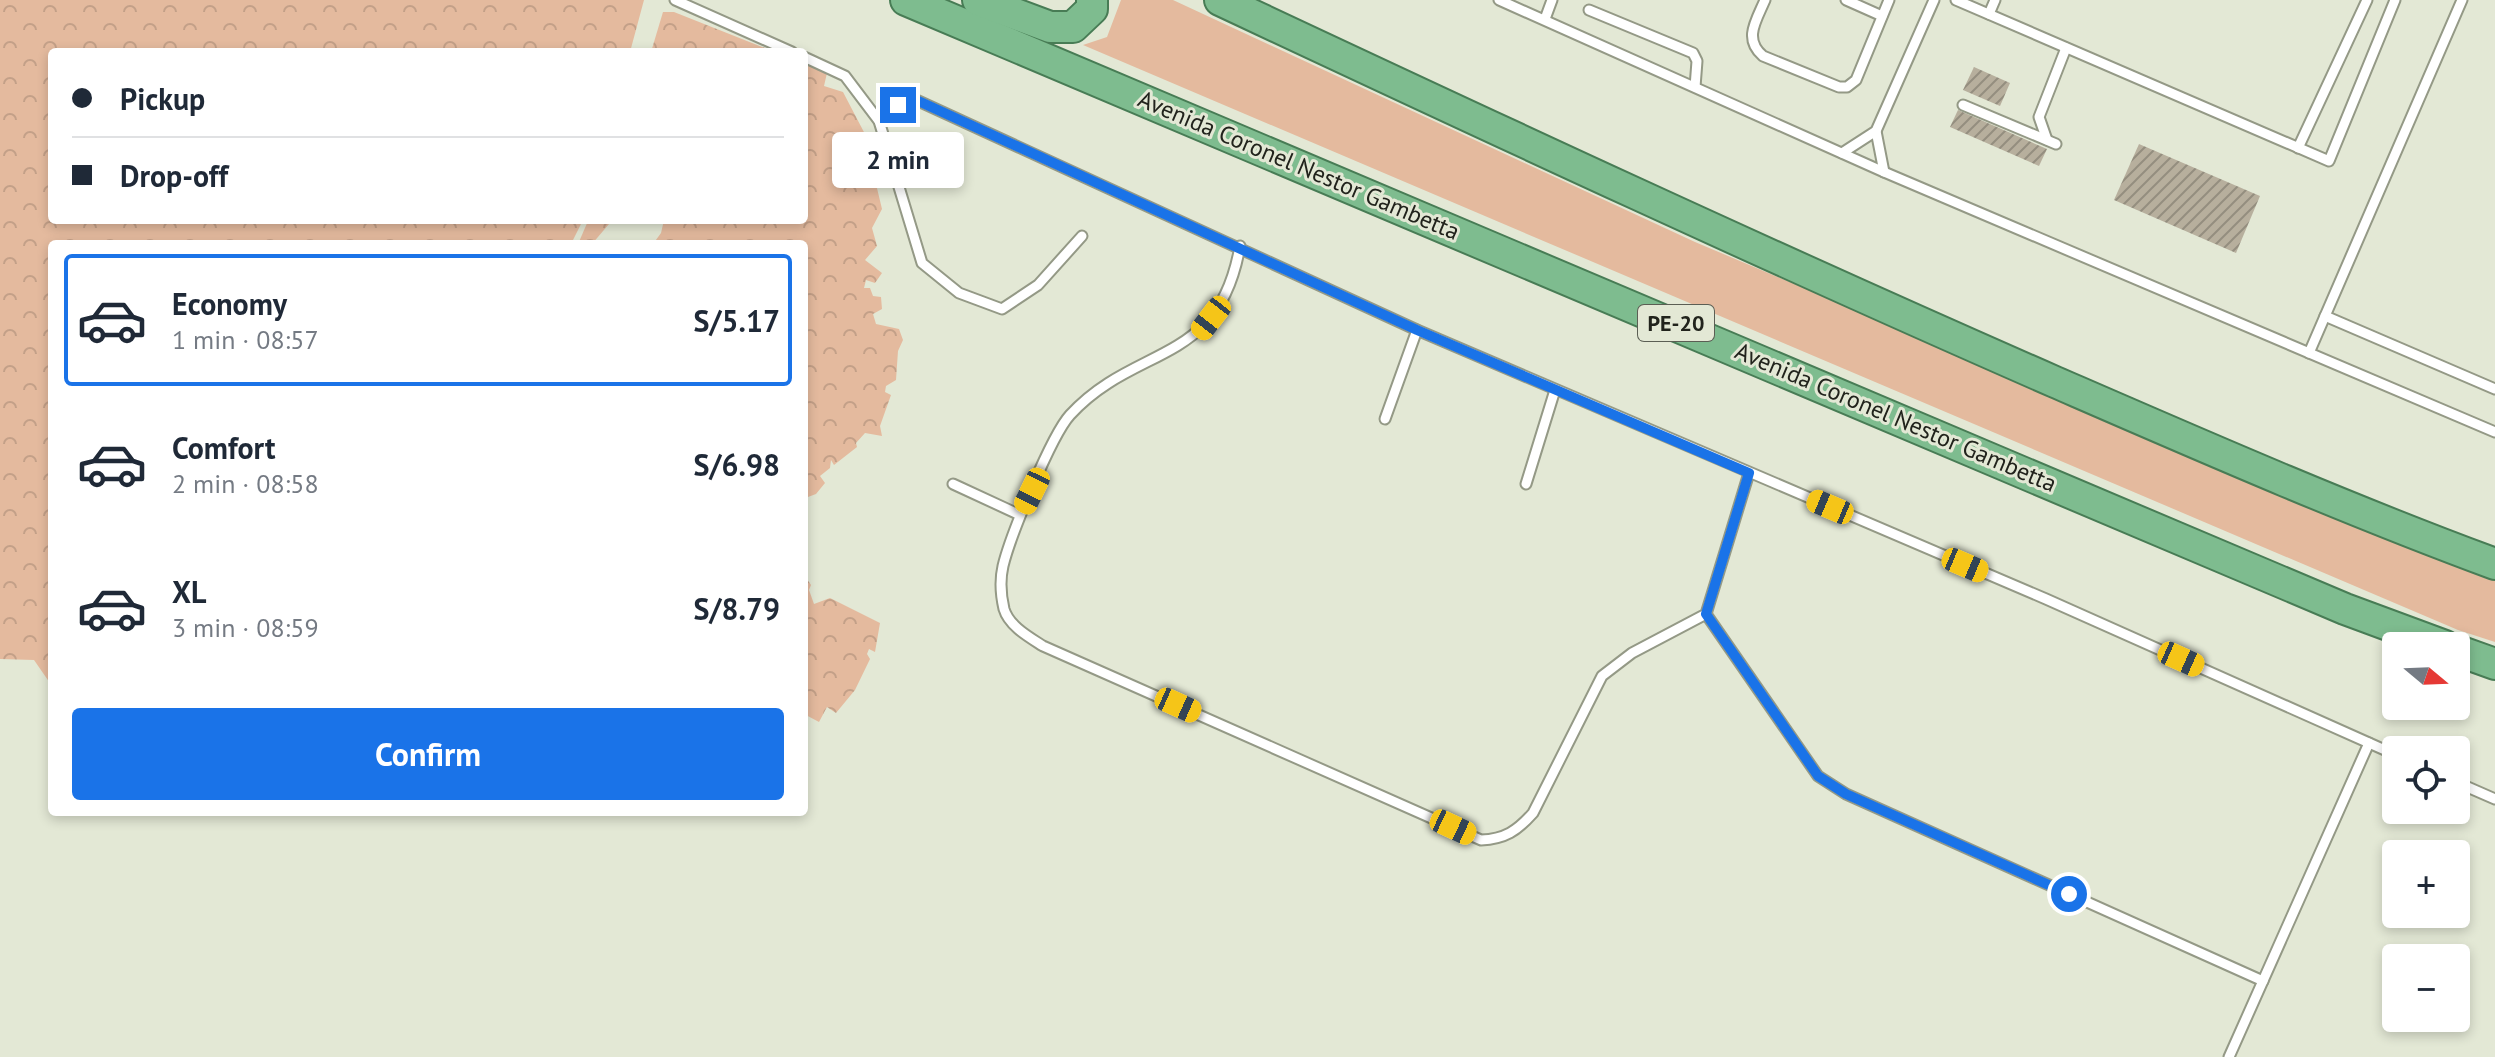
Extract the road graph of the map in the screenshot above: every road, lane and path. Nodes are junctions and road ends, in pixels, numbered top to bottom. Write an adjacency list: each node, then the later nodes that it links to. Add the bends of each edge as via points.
1 (675, 0): 21 (lane)
2 (906, 0): 48 (highway, Avenida Coronel Nestor Gambetta / PE-20)
3 (978, 0): 4 (highway, via 1050,27 1073,27 1092,9)
4 (1092, 0)
5 (1220, 0): 46 (highway, via 1990,353 2259,471)
6 (1499, 0): 20 (lane)
7 (1552, 0): 20 (lane)
8 (1765, 0): 19 (lane, via 1751,35 1753,47 1839,87 1856,80)
9 (1846, 0): 19 (lane)
10 (1889, 0): 19 (lane)
11 (1934, 0): 29 (lane)
12 (1956, 0): 18 (lane)
13 (1995, 0): 18 (lane)
14 (2367, 0): 30 (lane)
15 (2395, 0): 30 (lane, via 2329,161)
16 (2462, 0): 35 (lane)
17 (1589, 10): 24 (lane, via 1693,53)
18 (1989, 14): 22 (lane)
19 (1882, 16)
20 (1545, 19): 24 (lane)
21 (783, 48)
22 (2066, 48): 26 (lane); 30 (lane)
23 (808, 59): 27 (lane, via 845,76)
24 (1695, 87): 31 (lane)
25 (1963, 105): 28 (lane)
26 (2039, 117): 28 (lane); 28 (lane, via 2052,142)
27 (879, 121): 33 (lane, via 922,263 959,293 1002,309 1038,285); 34 (lane, via 914,99)
28 (2016, 127)
29 (1876, 131): 31 (lane); 32 (lane)
30 (2298, 148)
31 (1842, 153): 32 (lane)
32 (1884, 172): 37 (lane)
33 (1082, 236)
34 (1240, 246): 36 (lane); 45 (lane, via 1221,305 1201,331 1096,393 1068,417)
35 (2325, 316): 37 (lane); 38 (lane)
36 (1417, 330): 39 (lane); 40 (lane)
37 (2309, 353): 41 (lane)
38 (2495, 389)
39 (1555, 390): 42 (lane); 44 (lane)
40 (1385, 419)
41 (2495, 432)
42 (1749, 473): 47 (lane); 51 (lane)
43 (953, 484): 45 (lane)
44 (1526, 484)
45 (1020, 515): 47 (lane, via 1002,568 1005,612 1019,630 1043,646 1481,840 1517,831 1533,813 1602,676 1632,653)
46 (2495, 564)
47 (1706, 614): 55 (lane, via 1818,776 1846,794)
48 (2407, 632)
49 (2470, 655): 50 (highway)
50 (2495, 664)
51 (2369, 743): 52 (lane); 55 (lane)
52 (2382, 749)
53 (2470, 788): 54 (lane)
54 (2495, 799)
55 (2263, 981): 56 (lane)
56 (2229, 1057)

